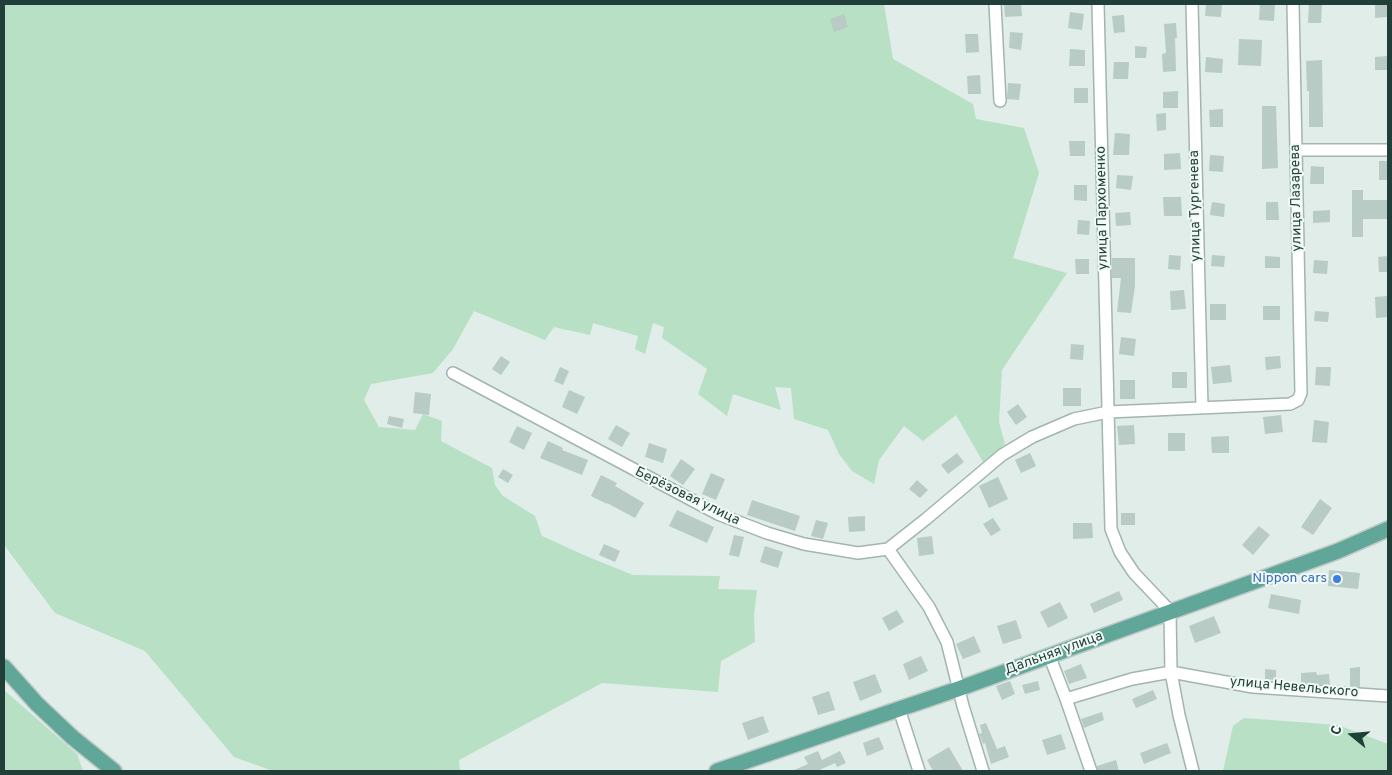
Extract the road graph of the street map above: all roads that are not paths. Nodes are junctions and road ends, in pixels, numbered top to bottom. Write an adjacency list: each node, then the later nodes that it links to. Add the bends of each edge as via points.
1 (994, 4): 5 (street)
2 (1098, 4): 10 (street, улица Пархоменко)
3 (1192, 4): 9 (street, улица Тургенева)
4 (1294, 4): 6 (street, улица Лазарева)
5 (1000, 101)
6 (1296, 150): 7 (street); 9 (street, улица Лазарева, via 1301,393 1298,400 1290,404)
7 (1388, 150)
8 (453, 373): 12 (street, Берёзовая улица, via 718,514 804,544 858,553)
9 (1202, 408): 10 (street)
10 (1108, 412): 12 (street, via 1074,419 1032,437 1002,455); 13 (street, улица Пархоменко, via 1111,529 1134,574)
11 (1388, 529): 13 (main road, Дальняя улица, via 1338,551)
12 (888, 549): 17 (street, via 929,607 947,642)
13 (1170, 612): 14 (main road, Дальняя улица); 16 (street)
14 (1049, 655): 17 (main road, Дальняя улица); 19 (street)
15 (4, 667): 21 (main road, via 37,704)
16 (1171, 672): 18 (street, улица Невельского, via 1253,687); 19 (street, via 1132,679); 26 (street)
17 (958, 689): 20 (main road, Дальняя улица); 24 (street)
18 (1388, 696)
19 (1066, 699): 25 (street)
20 (899, 709): 22 (main road, Дальняя улица); 23 (street)
21 (114, 771)
22 (717, 771)
23 (919, 771)
24 (983, 771)
25 (1091, 771)
26 (1193, 771)

